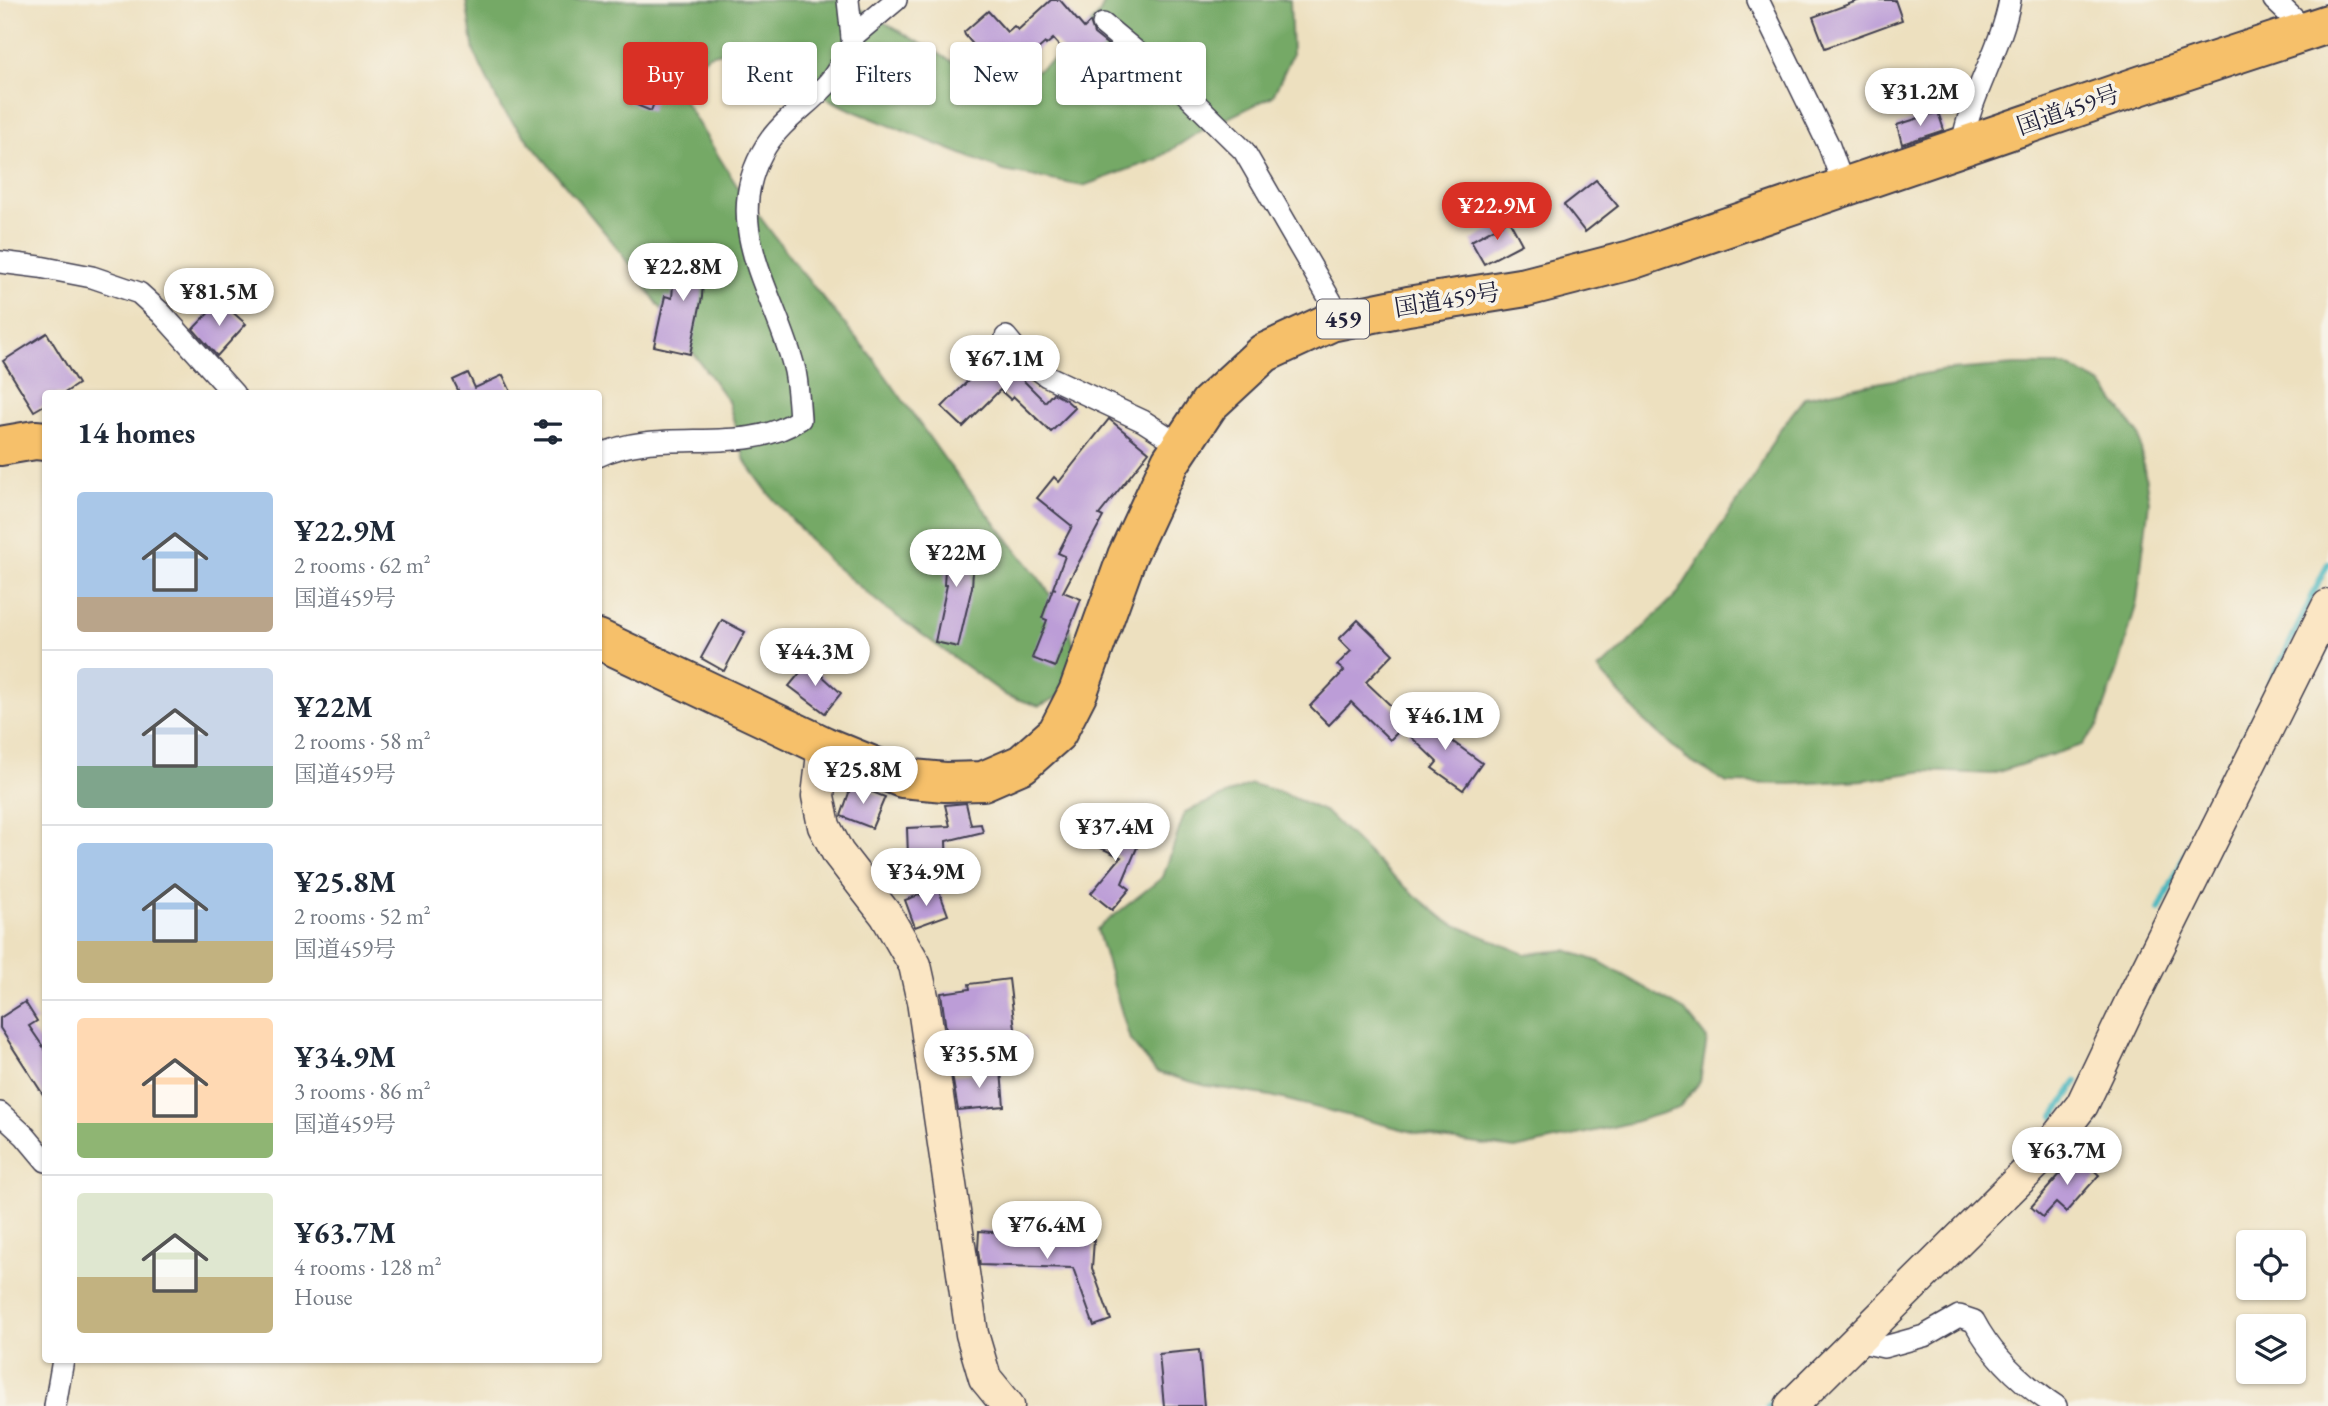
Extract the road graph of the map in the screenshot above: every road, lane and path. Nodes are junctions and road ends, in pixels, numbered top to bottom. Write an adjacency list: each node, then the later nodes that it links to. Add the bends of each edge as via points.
1 (848, 0): 8 (street)
2 (896, 0): 8 (street)
3 (1758, 0): 10 (street, via 1829,146)
4 (2010, 0): 9 (street, via 1995,55 1965,125)
5 (2274, 0): 7 (street, via 2294,19)
6 (1103, 24): 12 (street, via 1180,88 1244,151)
7 (2316, 28): 9 (highway, 国道459号 / 459)
8 (852, 37): 18 (street, via 853,46 830,82 783,123 764,148 751,179 746,211 749,240 795,371 800,419 785,429 753,438 658,441)
9 (1962, 146): 10 (highway, 国道459号 / 459)
10 (1844, 187): 12 (highway, 国道459号 / 459, via 1631,260 1526,287)
11 (0, 262): 14 (street, via 92,277 139,293)
12 (1342, 320): 17 (highway, 国道459号 / 459, via 1264,353 1209,404)
13 (1006, 337): 17 (street, via 1024,359 1047,376 1143,421)
14 (230, 390)
15 (42, 441): 16 (highway)
16 (0, 446)
17 (1182, 446): 21 (highway, 国道459号 / 459, via 1127,555 1078,692 1057,733 1022,764 983,781 944,782 902,778)
18 (602, 454)
19 (2328, 606): 24 (street, via 2082,1105 2039,1160)
20 (602, 641): 21 (highway, 国道459号 / 459)
21 (824, 746): 27 (street, via 818,796 824,826 915,965 972,1334 985,1378)
22 (0, 1113): 23 (street)
23 (42, 1156)
24 (1857, 1341): 28 (street); 29 (street, via 1884,1347 1924,1336 1959,1316 1974,1321 1986,1344 2026,1387)
25 (62, 1363): 26 (street)
26 (55, 1406)
27 (1008, 1406)
28 (1791, 1406)
29 (2056, 1406)

